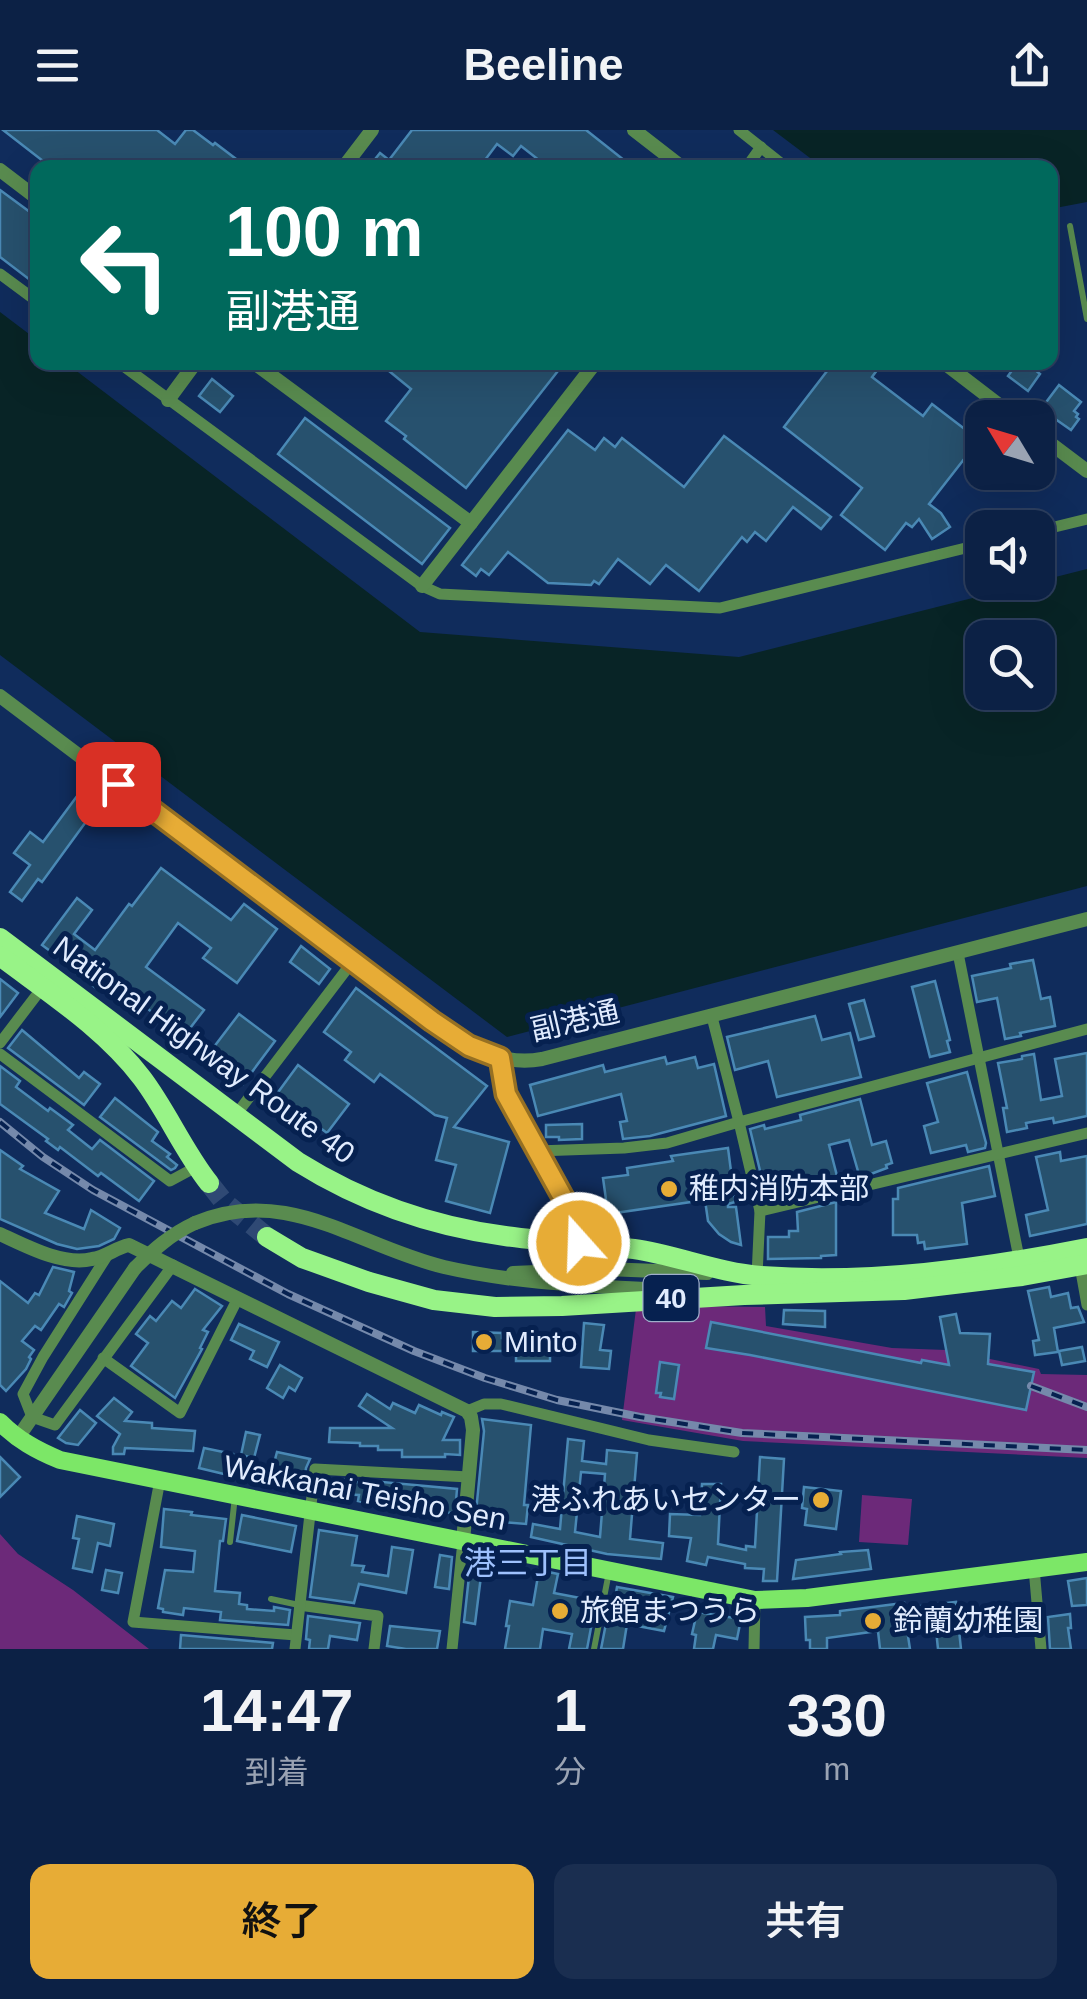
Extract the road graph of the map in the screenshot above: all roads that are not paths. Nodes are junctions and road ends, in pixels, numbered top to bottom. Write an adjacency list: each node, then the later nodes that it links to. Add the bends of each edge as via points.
1 (372, 130): 5 (street)
2 (634, 130): 6 (street)
3 (739, 130): 4 (street)
4 (761, 147): 7 (street); 8 (street)
5 (349, 160)
6 (672, 160)
7 (752, 160)
8 (777, 160)
9 (0, 170): 10 (street)
10 (30, 192)
11 (1070, 226): 14 (lane)
12 (0, 274): 13 (street)
13 (30, 296)
14 (1087, 320)
15 (129, 370): 20 (street)
16 (190, 370): 20 (street)
17 (263, 370): 25 (street)
18 (590, 370): 25 (street)
19 (953, 370): 21 (street)
20 (168, 400): 28 (street)
21 (993, 400)
22 (1055, 447): 23 (street)
23 (1087, 471)
24 (1087, 518): 26 (street)
25 (470, 523): 28 (street)
26 (1055, 526)
27 (965, 548): 28 (street, via 720,608 440,594)
28 (422, 586)
29 (0, 696): 34 (street, 副港通)
30 (1087, 919): 32 (street, 副港通)
31 (0, 938): 42 (highway, National Highway Route 40 / 40)
32 (958, 953): 36 (street, 副港通); 40 (street)
33 (0, 956): 35 (highway, National Highway Route 40)
34 (353, 961): 41 (street, 副港通, via 453,1036); 42 (street)
35 (42, 988): 38 (street); 47 (highway, National Highway Route 40, via 141,1076)
36 (712, 1017): 41 (street, 副港通, via 542,1059); 43 (street)
37 (1087, 1029): 40 (street)
38 (0, 1043)
39 (0, 1054): 47 (street, via 170,1181)
40 (978, 1057): 43 (street); 46 (street)
41 (500, 1058): 45 (street, via 506,1094)
42 (235, 1116): 51 (highway, National Highway Route 40 / 40, via 331,1182 401,1214 489,1234)
43 (740, 1122): 45 (street, via 667,1143); 48 (street)
44 (1087, 1133): 46 (street)
45 (537, 1151): 51 (street, via 576,1221)
46 (998, 1153): 48 (street); 55 (street)
47 (202, 1175)
48 (760, 1212): 57 (street)
49 (0, 1234): 52 (street, via 67,1260)
50 (267, 1237): 58 (highway, National Highway Route 40 / 40, via 330,1269 434,1300 562,1306)
51 (579, 1243): 57 (highway, National Highway Route 40 / 40)
52 (107, 1256): 54 (street, via 129,1245); 63 (street, via 22,1394)
53 (1085, 1259): 55 (highway, National Highway Route 40 / 40); 60 (street)
54 (173, 1265): 59 (street); 61 (street)
55 (1021, 1268): 57 (highway, National Highway Route 40 / 40); 58 (highway, National Highway Route 40 / 40, via 904,1290)
56 (488, 1274): 57 (street); 58 (street); 63 (street, bridge, via 402,1254 274,1210 230,1212 180,1230 134,1268)
57 (756, 1276)
58 (744, 1295)
59 (238, 1298): 61 (street, via 180,1412); 62 (street)
60 (1087, 1305)
61 (104, 1358): 63 (street, via 54,1425)
62 (466, 1412): 66 (street, via 501,1404 649,1440); 67 (street, via 473,1430)
63 (32, 1417): 65 (street)
64 (0, 1422): 65 (main road, Wakkanai Teisho Sen)
65 (17, 1439): 68 (main road, Wakkanai Teisho Sen, via 60,1460)
66 (734, 1452)
67 (469, 1476): 70 (street, via 314,1469); 71 (street)
68 (160, 1480): 69 (main road, Wakkanai Teisho Sen); 79 (street, via 132,1622)
69 (236, 1494): 70 (main road, Wakkanai Teisho Sen); 72 (lane)
70 (309, 1509): 71 (main road, Wakkanai Teisho Sen); 78 (street)
71 (463, 1541): 75 (main road, Wakkanai Teisho Sen); 81 (street)
72 (230, 1542)
73 (1087, 1562): 74 (main road, Wakkanai Teisho Sen)
74 (1034, 1568): 77 (main road, Wakkanai Teisho Sen); 84 (street)
75 (609, 1571): 77 (main road, Wakkanai Teisho Sen); 82 (lane)
76 (271, 1599): 78 (lane)
77 (756, 1600): 83 (street)
78 (298, 1605): 79 (street); 80 (street, via 378,1616)
79 (296, 1642)
80 (374, 1649)
81 (452, 1649)
82 (594, 1649)
83 (754, 1649)
84 (1042, 1649)

